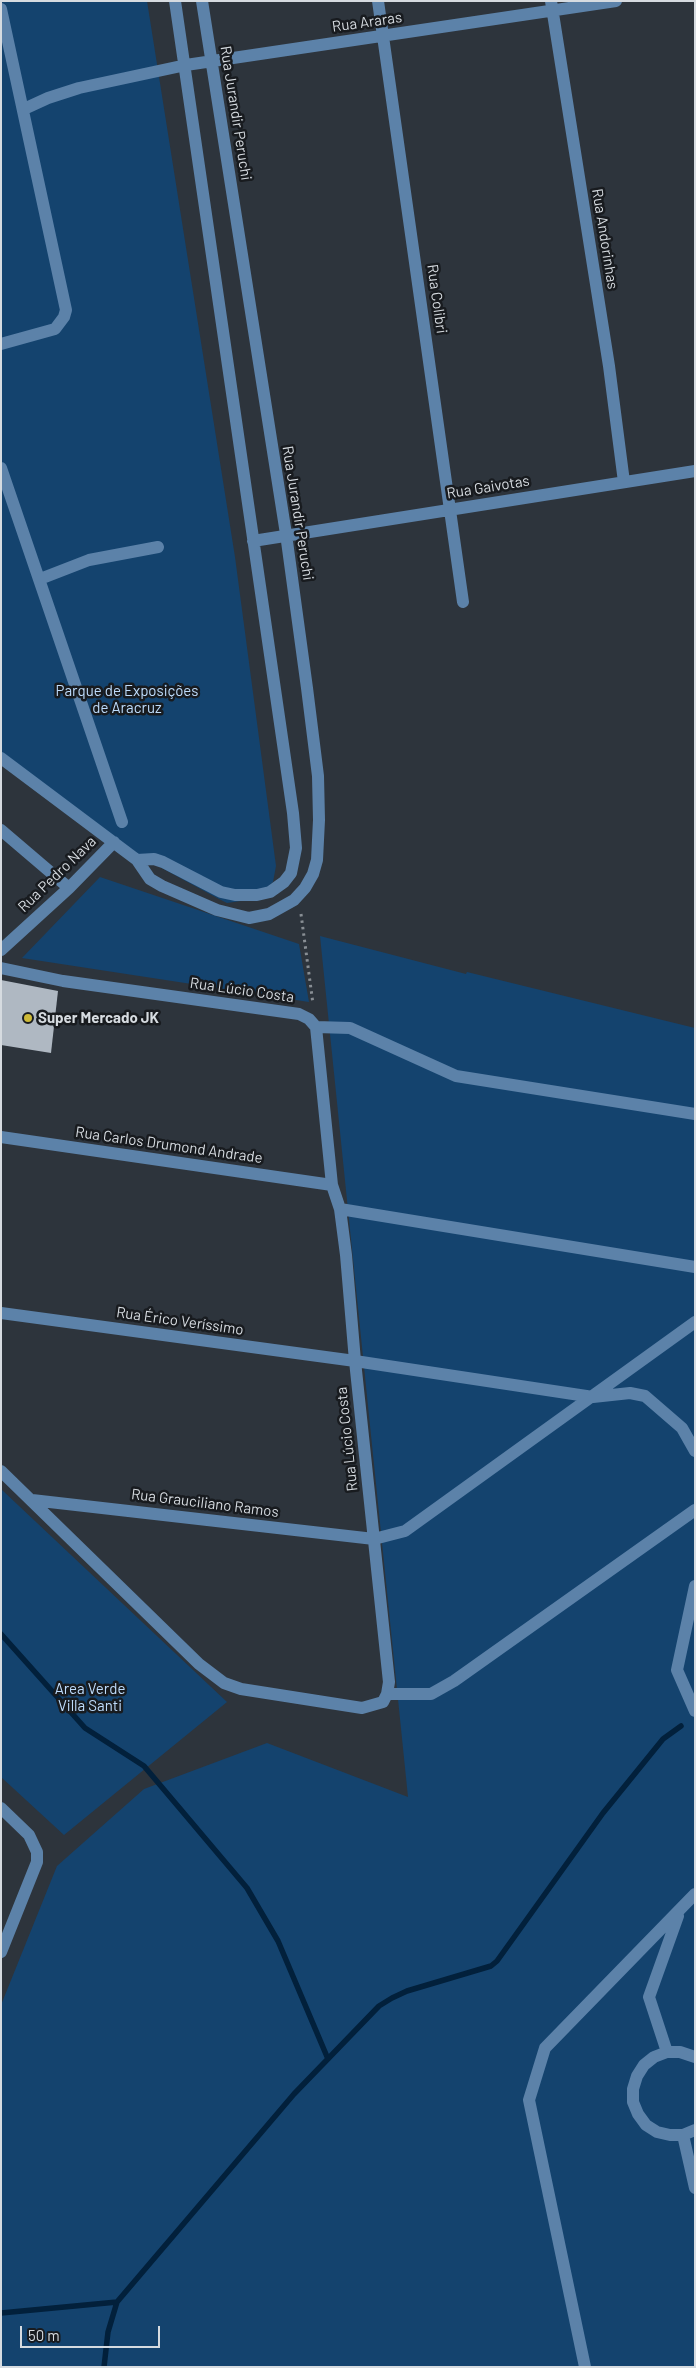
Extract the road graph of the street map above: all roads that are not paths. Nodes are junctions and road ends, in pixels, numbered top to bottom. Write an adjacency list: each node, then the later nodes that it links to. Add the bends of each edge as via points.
1 (175, 1): 9 (street)
2 (202, 1): 8 (street, Rua Jurandir Peruchi)
3 (378, 1): 7 (street, Rua Colibri)
4 (616, 1): 5 (street, Rua Araras)
5 (552, 6): 7 (street, Rua Araras); 14 (street, Rua Andorinhas, via 609,366)
6 (1, 9): 10 (street)
7 (384, 37): 8 (street, Rua Araras); 15 (street, Rua Colibri)
8 (211, 61): 9 (street, Rua Araras); 16 (street, Rua Jurandir Peruchi)
9 (186, 65): 10 (street, Rua Araras, via 79,88); 17 (street)
10 (24, 109): 11 (street, via 66,310 55,329)
11 (1, 344)
12 (1, 468): 19 (street)
13 (695, 471): 14 (street, Rua Gaivotas)
14 (624, 482): 15 (street, Rua Gaivotas)
15 (451, 509): 16 (street, Rua Gaivotas); 20 (street, Rua Colibri)
16 (286, 534): 17 (street, Rua Gaivotas); 25 (street, Rua Jurandir Peruchi, via 318,776 317,860 313,874 299,895 282,908 249,918 216,910 176,893 150,878)
17 (253, 541): 25 (street, via 293,813 294,861 291,873 270,892 235,895 221,892 174,866 154,859)
18 (158, 547): 19 (street, via 89,560)
19 (40, 579): 22 (street)
20 (463, 602)
21 (1, 758): 24 (street, Rua Jurandir Peruchi)
22 (122, 822)
23 (1, 830): 26 (street)
24 (114, 842): 25 (street, Rua Jurandir Peruchi); 26 (street, Rua Pedro Nava)
25 (137, 860)
26 (69, 888): 28 (street, Rua Pedro Nava)
27 (1, 935): 28 (street)
28 (15, 938): 29 (street, Rua Pedro Nava)
29 (1, 950)
30 (1, 968): 31 (street, Rua Lúcio Costa, via 63,981 299,1014 309,1018)
31 (316, 1027): 32 (street, via 350,1028 456,1076); 34 (street, Rua Lúcio Costa)
32 (695, 1114)
33 (1, 1136): 34 (street, Rua Carlos Drumond Andrade)
34 (332, 1185): 35 (street, Rua Lúcio Costa)
35 (340, 1209): 36 (street); 39 (street, Rua Lúcio Costa)
36 (695, 1267)
37 (1, 1313): 39 (street, Rua Érico Veríssimo)
38 (695, 1322): 40 (street)
39 (355, 1361): 40 (street, Rua Érico Veríssimo); 45 (street, Rua Lúcio Costa)
40 (593, 1397): 41 (street, via 630,1393 645,1396 682,1428); 45 (street, via 405,1531)
41 (695, 1451)
42 (1, 1471): 43 (street)
43 (32, 1500): 45 (street, Rua Grauciliano Ramos); 47 (street, via 199,1664 224,1683 241,1689 362,1708 383,1702)
44 (695, 1510): 47 (street, via 454,1681 431,1694)
45 (374, 1539): 47 (street, Rua Lúcio Costa)
46 (695, 1586): 48 (street, via 677,1670)
47 (388, 1694)
48 (695, 1710)
49 (1, 1808): 52 (street, via 29,1835 37,1852)
50 (695, 1894): 51 (street)
51 (680, 1912): 53 (street, via 649,1996); 57 (street, via 545,2048 529,2100)
52 (1, 1952)
53 (667, 2052): 54 (street); 55 (street, via 644,2065 633,2089 634,2102 638,2114 652,2128 670,2135)
54 (694, 2055)
55 (689, 2133): 56 (street)
56 (695, 2188)
57 (585, 2367)

